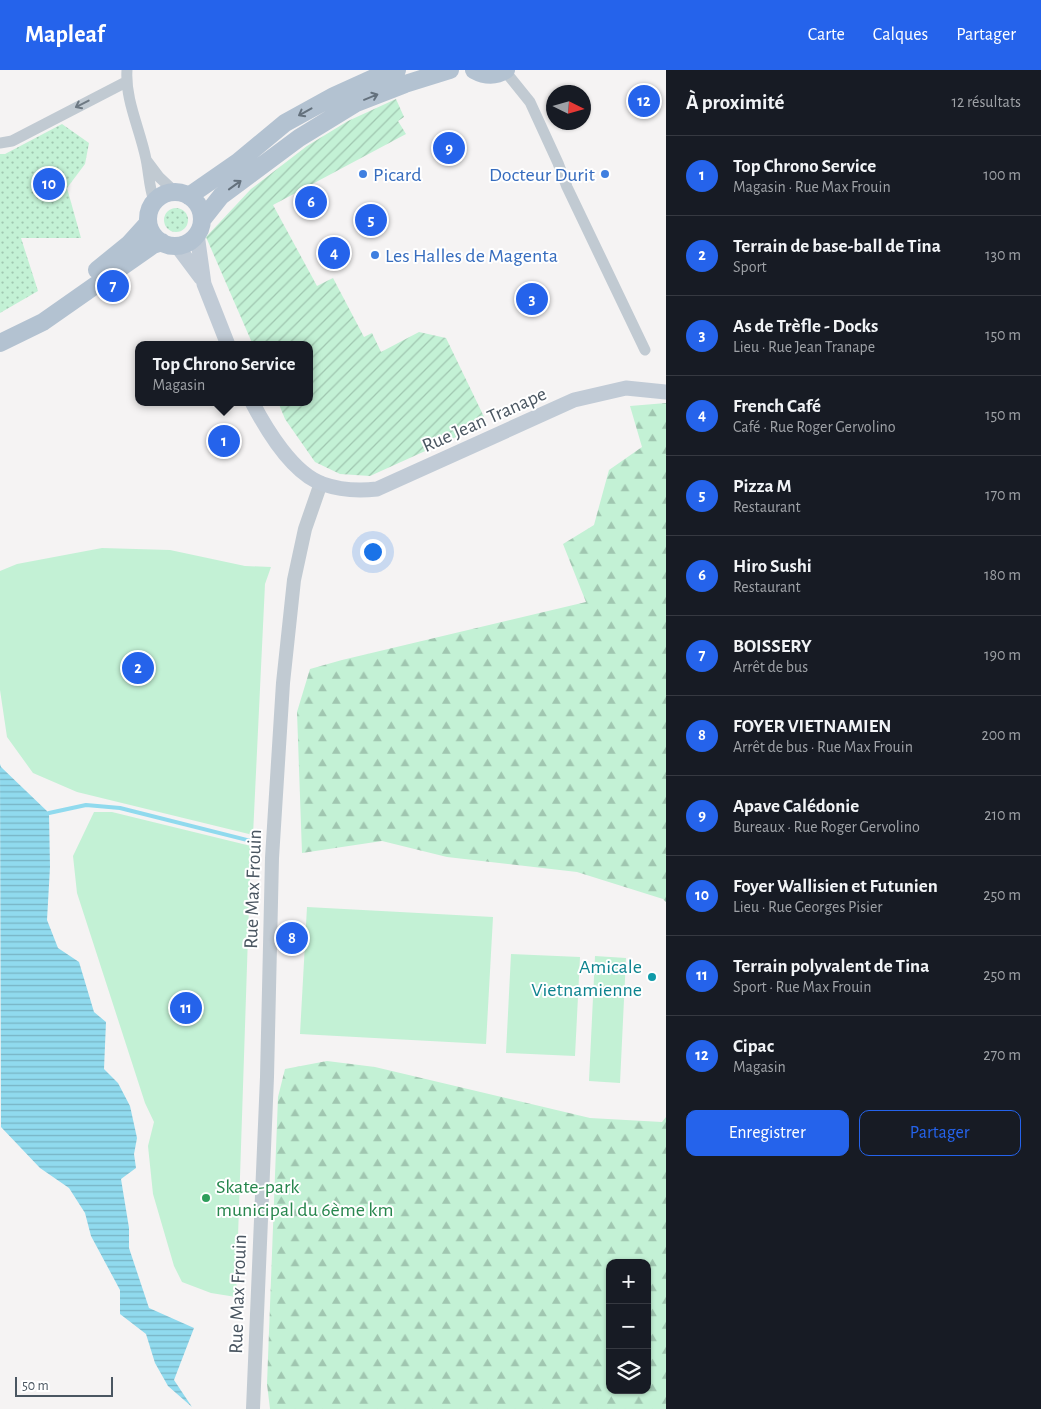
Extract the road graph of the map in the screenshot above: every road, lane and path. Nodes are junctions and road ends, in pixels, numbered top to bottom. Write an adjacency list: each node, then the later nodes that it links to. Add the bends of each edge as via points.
1 (126, 70): 6 (street)
2 (397, 70): 9 (main road, one-way to 9, via 334,96 285,123 238,162)
3 (450, 70): 12 (main road, one-way to 3, via 221,196 299,138 356,104)
4 (474, 70): 5 (main road, via 490,76)
5 (506, 71): 18 (street, via 530,102)
6 (126, 82): 7 (street, one-way to 7, via 12,141); 8 (street)
7 (0, 143)
8 (146, 159): 9 (street, via 159,177); 10 (street)
9 (182, 194): 10 (main road, via 168,193); 12 (main road, via 199,206)
10 (154, 201): 11 (main road)
11 (148, 223): 13 (main road, via 156,237); 15 (main road, via 129,244 50,309)
12 (200, 227): 13 (main road, via 192,240); 14 (main road)
13 (169, 244): 14 (main road, via 190,261); 17 (main road, via 153,245 43,322)
14 (204, 284): 16 (main road)
15 (0, 334)
16 (226, 341)
17 (0, 343)
18 (645, 350)
19 (666, 392): 21 (main road, Rue Jean Tranape, via 626,388 574,400 377,489 359,491)
20 (254, 406): 21 (main road, via 280,449 306,474)
21 (321, 483): 22 (street, Rue Max Frouin, via 305,529 294,580 283,682 272,858 267,1077)
22 (253, 1409)

